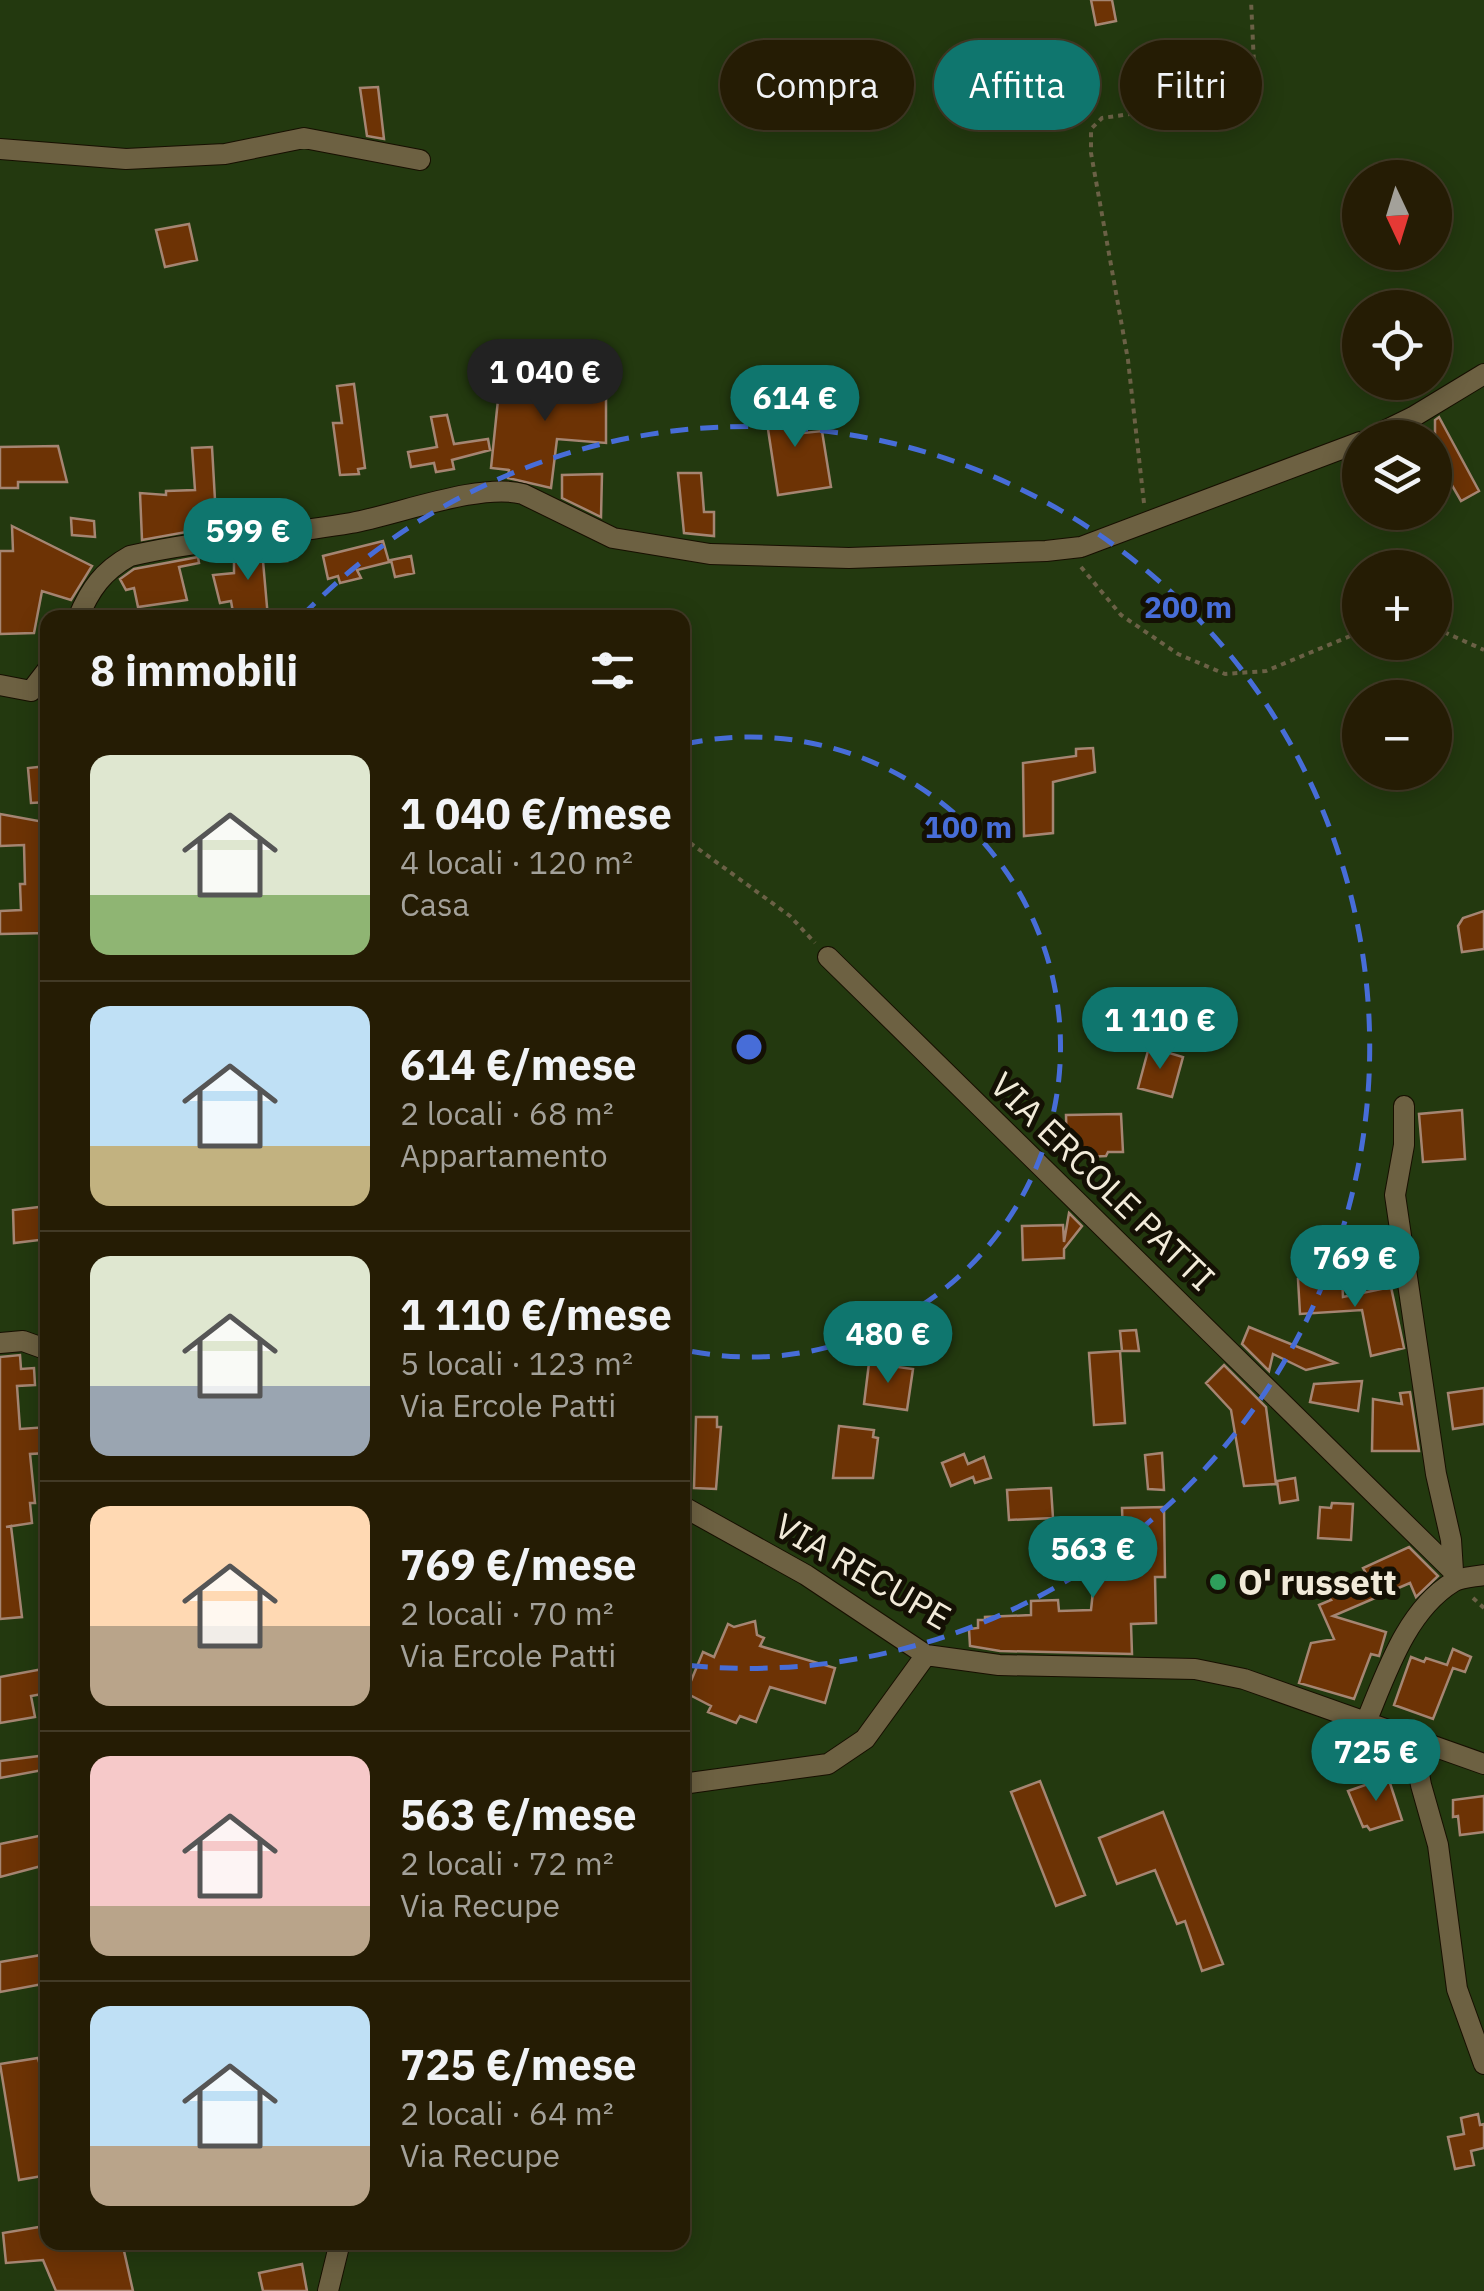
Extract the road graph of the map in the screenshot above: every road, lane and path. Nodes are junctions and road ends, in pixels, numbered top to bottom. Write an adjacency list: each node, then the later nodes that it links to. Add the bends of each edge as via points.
1 (1250, 0): 7 (path, via 1251,94 1102,118 1091,128)
2 (0, 148): 3 (street, via 126,159 225,154 304,138)
3 (420, 160)
4 (1484, 374): 5 (street)
5 (1407, 420)
6 (1342, 449): 7 (street)
7 (1146, 522): 8 (street)
8 (1064, 550): 9 (street, via 849,558 710,554 613,538 539,500 501,490 353,522 130,556 98,579); 11 (path, via 1121,615 1178,654 1225,674 1266,670)
9 (82, 610)
10 (1452, 636): 12 (path)
11 (1342, 639)
12 (1484, 650)
13 (0, 685): 14 (street)
14 (40, 692)
15 (690, 843): 16 (path, via 790,916)
16 (828, 957): 22 (street, VIA ERCOLE PATTI)
17 (1404, 1106): 22 (street, via 1395,1195)
18 (0, 1343): 19 (street)
19 (40, 1347)
20 (690, 1510): 23 (street, VIA RECUPE, via 806,1575)
21 (1484, 1575): 22 (street)
22 (1454, 1576): 24 (street, via 1398,1646)
23 (926, 1654): 24 (street, VIA RECUPE, via 999,1665 1195,1669 1244,1678); 27 (street, via 865,1739 828,1764)
24 (1366, 1722): 25 (street, VIA RECUPE)
25 (1412, 1736): 26 (street, VIA RECUPE); 28 (street, via 1438,1846 1457,1988)
26 (1484, 1764)
27 (690, 1783)
28 (1484, 2064)
29 (338, 2250): 30 (street)
30 (328, 2291)

